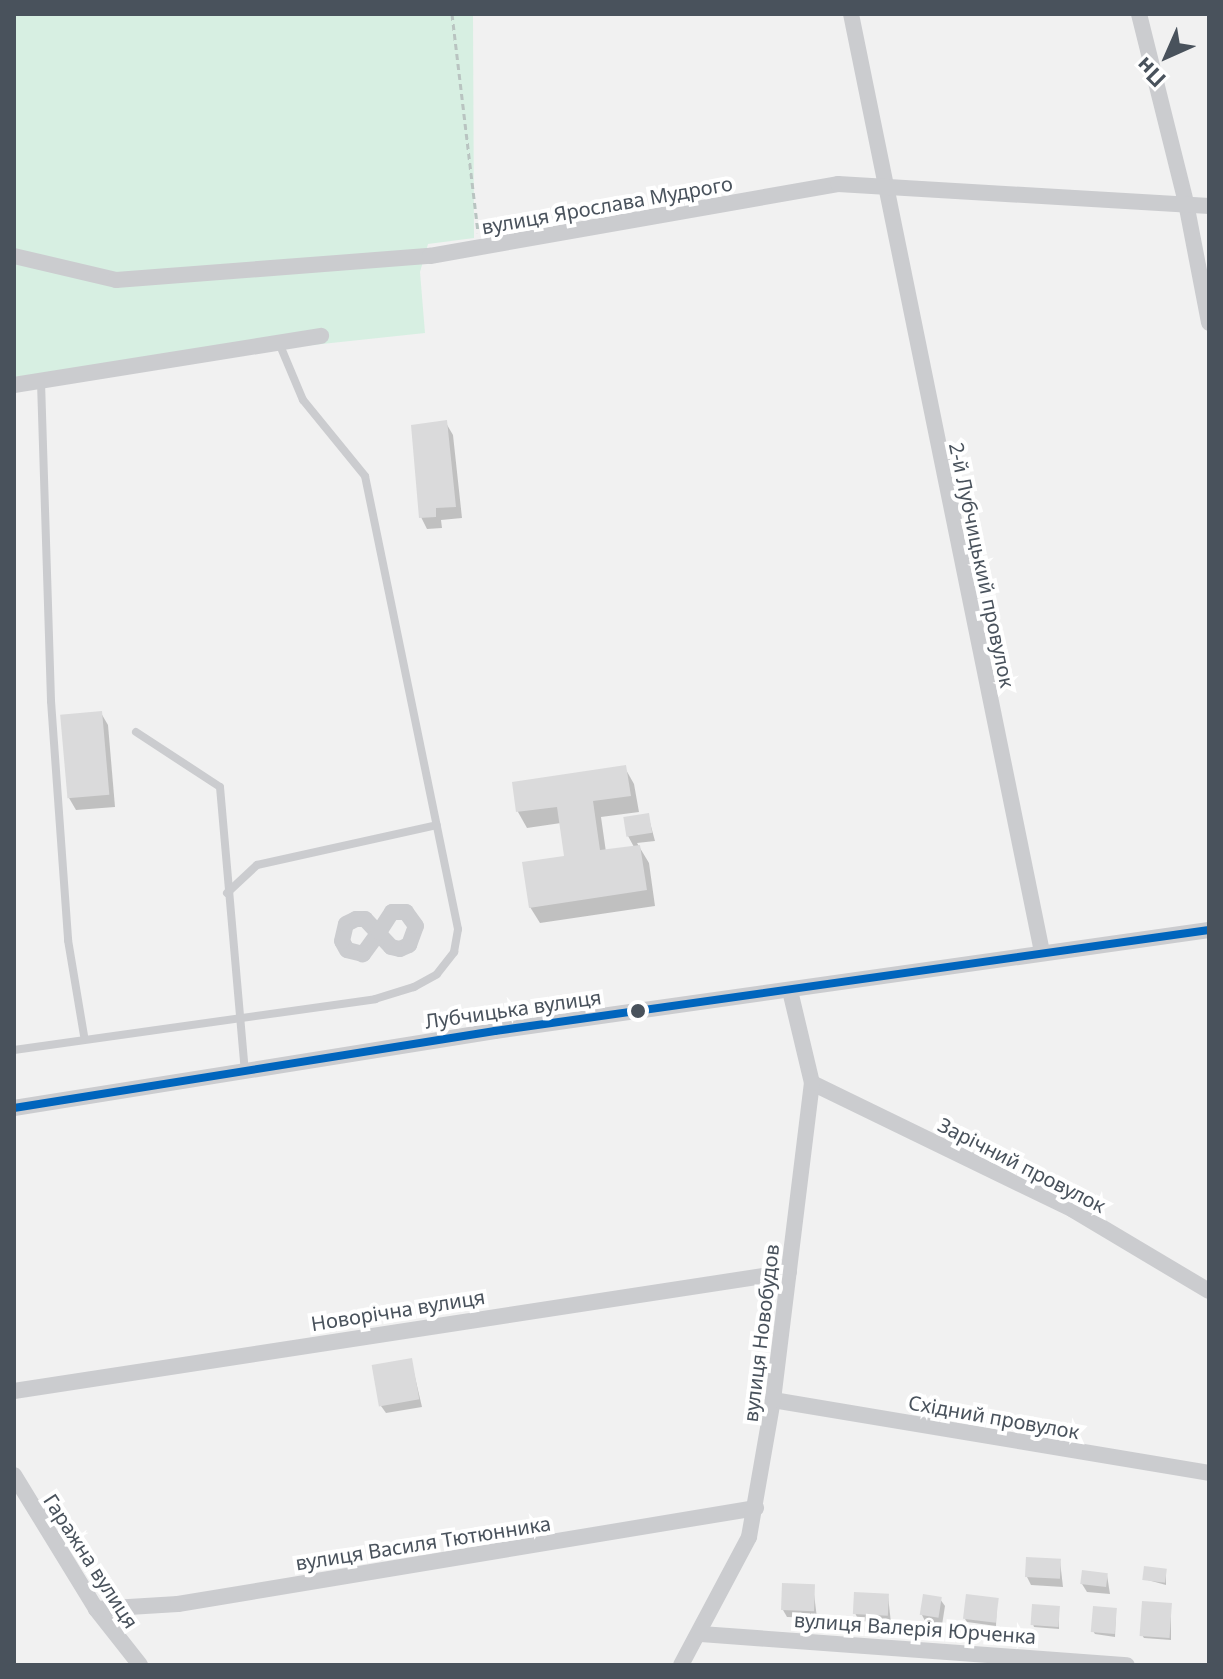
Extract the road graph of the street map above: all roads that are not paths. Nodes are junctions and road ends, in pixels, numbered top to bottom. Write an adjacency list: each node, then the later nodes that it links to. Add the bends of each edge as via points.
1 (851, 14): 3 (street, 2-й Лубчицький провулок)
2 (1139, 14): 4 (street)
3 (883, 185): 4 (street, вулиця Ярослава Мудрого); 6 (street, вулиця Ярослава Мудрого, via 838,184 430,256 116,280); 17 (street, 2-й Лубчицький провулок)
4 (1186, 203): 5 (street, вулиця Ярослава Мудрого); 7 (street)
5 (1209, 206)
6 (14, 256)
7 (1209, 323)
8 (321, 336): 9 (street)
9 (279, 343): 10 (street); 13 (lane, via 303,400 365,476)
10 (41, 382): 11 (street); 20 (lane, via 51,701 68,940)
11 (14, 385)
12 (136, 732): 14 (lane, via 220,787)
13 (437, 825): 14 (lane, via 257,865); 19 (lane, via 458,929 454,952 437,974 375,999)
14 (227, 893): 19 (lane)
15 (1209, 930): 17 (street, Лубчицька вулиця)
16 (378, 934): 16 (street, via 392,912 406,912 416,926 409,945 400,949 391,947 365,919 346,924 342,941 347,950 363,954)
17 (1042, 952): 18 (street, Лубчицька вулиця)
18 (790, 991): 22 (street, Лубчицька вулиця); 23 (street, вулиця Новобудов)
19 (241, 1021): 20 (lane); 22 (lane)
20 (84, 1036): 21 (lane)
21 (14, 1050)
22 (245, 1071): 24 (street, Лубчицька вулиця)
23 (812, 1083): 25 (street, вулиця Новобудов); 26 (street, Зарічний провулок, via 1073,1210)
24 (14, 1108)
25 (789, 1272): 27 (street, Новорічна вулиця); 28 (street, вулиця Новобудов)
26 (1209, 1291)
27 (14, 1391)
28 (773, 1400): 29 (street, Східний провулок); 31 (street, вулиця Новобудов)
29 (1209, 1473)
30 (14, 1475): 32 (street, Гаражна вулиця)
31 (756, 1508): 32 (street, вулиця Василя Тютюнника, via 178,1604); 33 (street, вулиця Новобудов, via 735,1571)
32 (96, 1609): 35 (street, Гаражна вулиця)
33 (701, 1634): 34 (street, вулиця Валерія Юрченка); 36 (street, вулиця Новобудов)
34 (966, 1658): 37 (street, вулиця Валерія Юрченка)
35 (140, 1665)
36 (681, 1665)
37 (1127, 1665)

